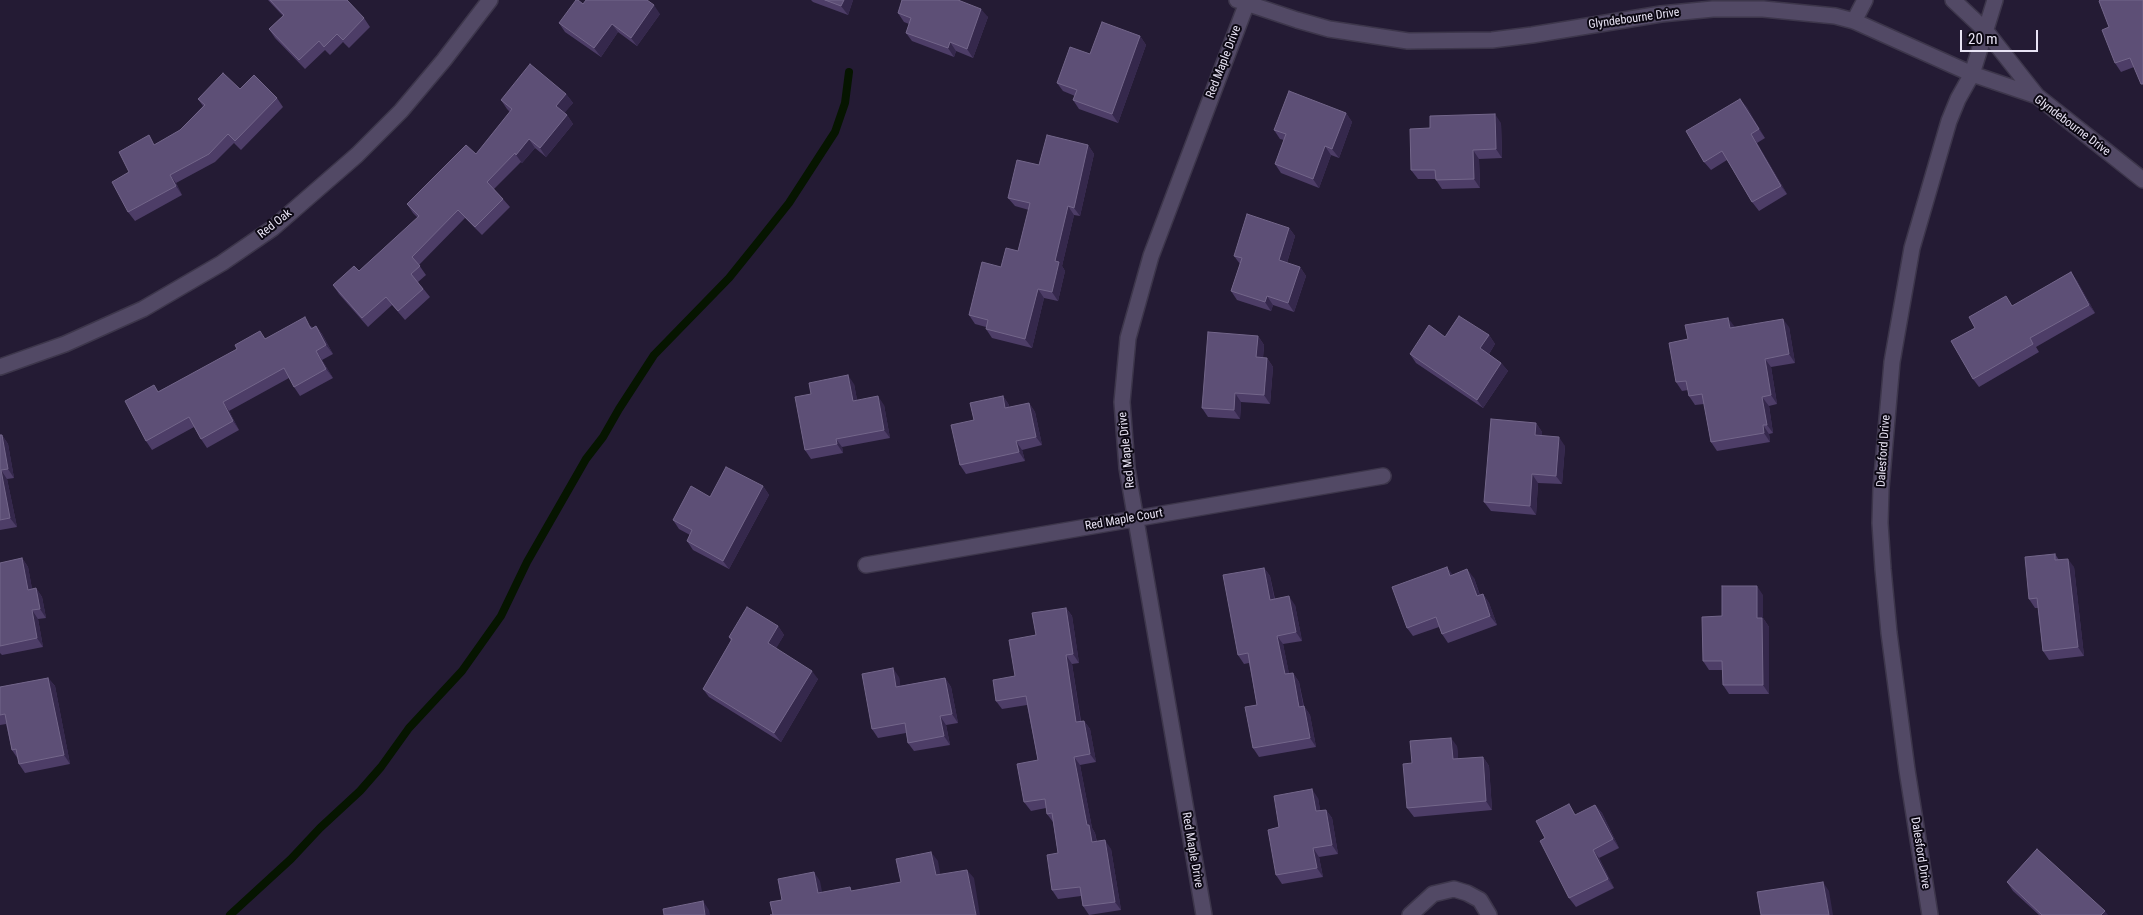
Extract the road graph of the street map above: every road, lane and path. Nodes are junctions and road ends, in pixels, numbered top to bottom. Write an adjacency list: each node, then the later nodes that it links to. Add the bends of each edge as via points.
1 (490, 0): 11 (street, Red Oak, via 401,111 273,228 214,268 142,309 66,344)
2 (1864, 0): 6 (street)
3 (1953, 0): 7 (street)
4 (1994, 0): 7 (street, Dalesford Drive)
5 (1243, 1): 6 (street, Glyndebourne Drive, via 1329,28 1408,41 1492,40 1713,9 1803,12); 13 (street, Red Maple Drive, via 1151,256 1128,338 1123,418)
6 (1854, 21): 8 (street, Glyndebourne Drive)
7 (1985, 30): 8 (street, Dalesford Drive); 9 (street)
8 (1972, 74): 9 (street, Glyndebourne Drive); 18 (street, Dalesford Drive, via 1950,121 1921,212 1908,266 1892,362 1881,488 1882,560 1889,632)
9 (2038, 96): 10 (street, Glyndebourne Drive)
10 (2143, 180)
11 (0, 367)
12 (1383, 476): 13 (street, Red Maple Court)
13 (1135, 518): 14 (street, Red Maple Court); 15 (street, Red Maple Drive)
14 (866, 566)
15 (1204, 915)
16 (1410, 915): 17 (street, via 1434,894 1454,889 1480,900)
17 (1489, 915)
18 (1930, 915)

